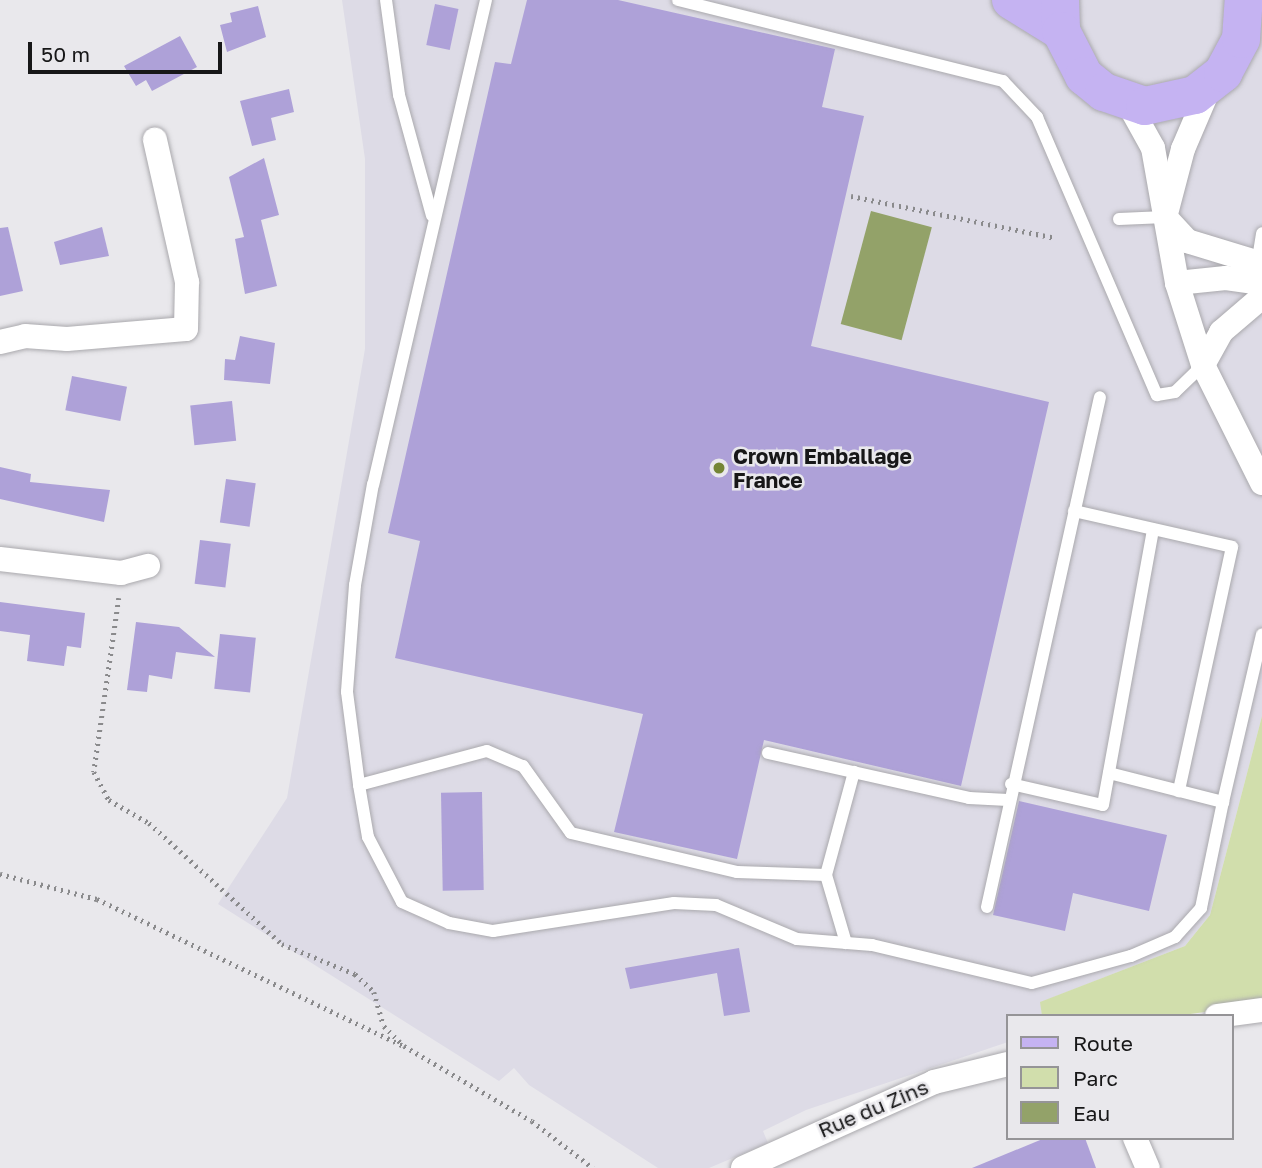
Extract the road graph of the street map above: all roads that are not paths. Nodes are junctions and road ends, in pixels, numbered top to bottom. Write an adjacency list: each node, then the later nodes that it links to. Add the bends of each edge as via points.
1 (386, 0): 13 (lane, via 399,95)
2 (486, 0): 13 (lane)
3 (678, 0): 19 (lane, via 1003,80 1037,117 1157,395 1175,391)
4 (1011, 0): 6 (main road)
5 (1244, 0): 8 (main road, via 1241,39)
6 (1060, 15): 9 (main road, via 1084,76)
7 (1262, 56): 8 (main road)
8 (1217, 79): 9 (main road, via 1171,104); 11 (street, via 1186,142)
9 (1128, 103): 11 (street, via 1153,148)
10 (155, 140): 18 (street, via 187,282 186,329 67,338 25,336)
11 (1165, 217): 12 (lane); 15 (street, via 1187,241); 16 (street)
12 (1119, 219)
13 (433, 220): 31 (lane, via 355,585 348,692)
14 (1262, 233): 15 (lane)
15 (1261, 269): 16 (street)
16 (1177, 283): 19 (street)
17 (1262, 297): 19 (street, via 1221,332)
18 (0, 342)
19 (1203, 365): 21 (street)
20 (1100, 397): 22 (lane)
21 (1262, 483)
22 (1074, 511): 23 (lane); 30 (lane)
23 (1153, 530): 29 (lane); 32 (lane, via 1232,547)
24 (0, 559): 25 (street, via 121,573)
25 (148, 566)
26 (1262, 634): 34 (lane)
27 (768, 753): 28 (lane)
28 (854, 772): 33 (lane, via 969,798); 35 (lane)
29 (1109, 773): 30 (lane, via 1103,805); 32 (lane)
30 (1011, 784): 33 (lane)
31 (359, 785): 35 (lane, via 487,751 523,766 571,833 737,872); 37 (lane, via 368,837 402,902 449,923 493,930 674,903 716,905 796,939)
32 (1178, 791): 34 (lane)
33 (1008, 800): 36 (lane)
34 (1223, 802): 37 (lane, via 1201,908 1175,937 1131,956 1032,983)
35 (826, 875): 37 (lane)
36 (987, 907)
37 (846, 943)
38 (1262, 1010): 39 (street)
39 (1232, 1014)
40 (1006, 1064): 42 (street, Rue du Zins, via 934,1082)
41 (1136, 1140): 43 (street)
42 (743, 1168)
43 (1148, 1168)

